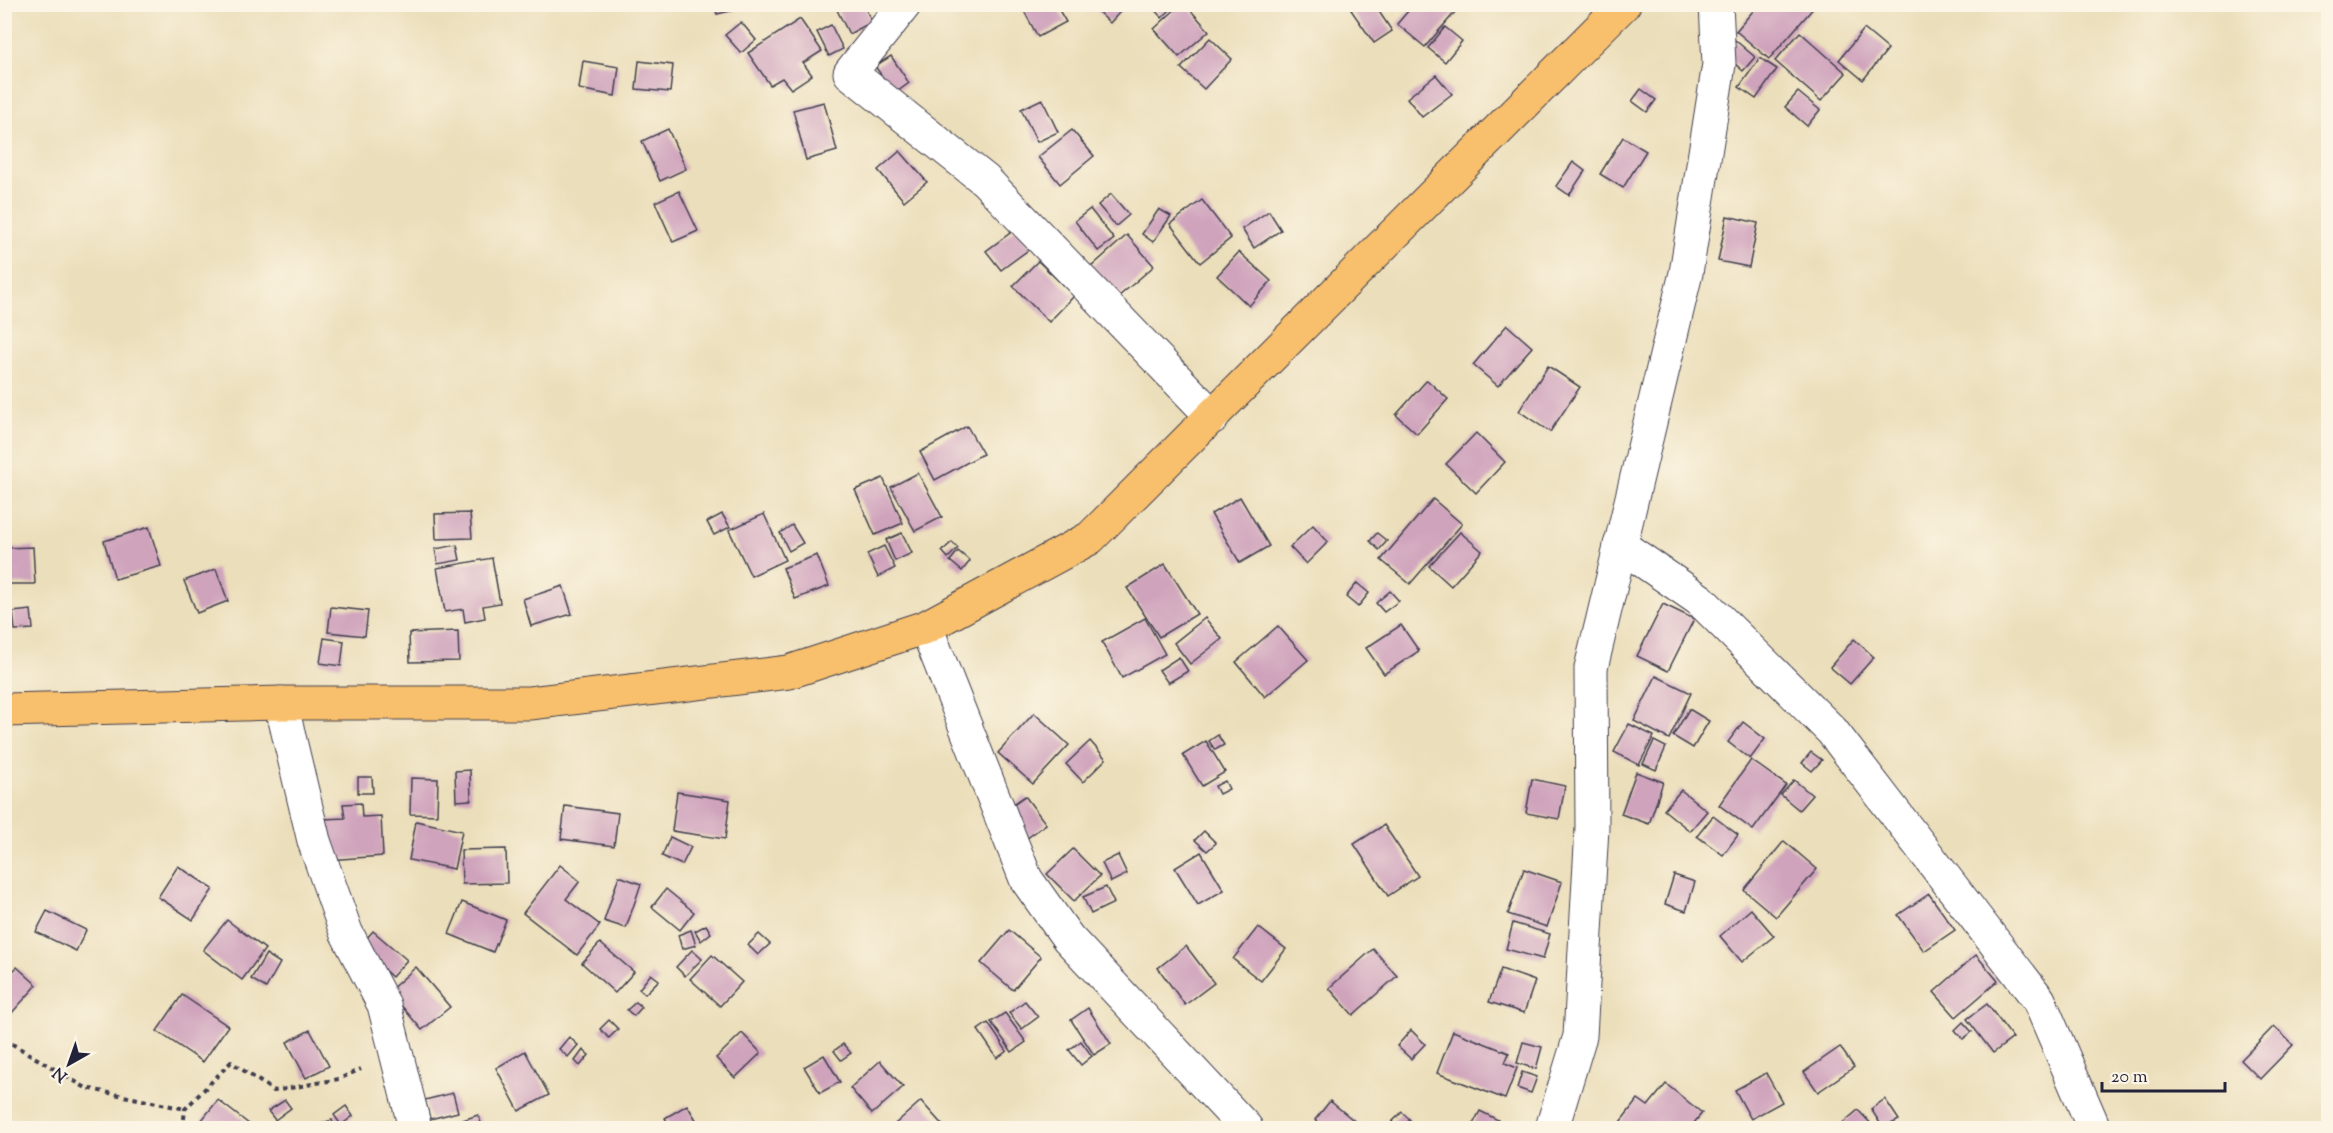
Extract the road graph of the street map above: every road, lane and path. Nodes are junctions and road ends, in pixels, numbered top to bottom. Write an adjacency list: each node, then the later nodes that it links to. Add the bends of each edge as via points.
1 (905, 4): 4 (street, via 850,73 985,180)
2 (1624, 4): 4 (highway)
3 (1716, 4): 5 (street, via 1719,64 1686,273)
4 (1213, 417): 6 (highway, via 1090,538)
5 (1620, 545): 15 (street, via 1591,668 1592,828 1580,1036); 16 (street, via 1700,600 1832,731 2039,1000)
6 (926, 627): 7 (highway, via 789,672 553,700); 14 (street, via 1026,879 1068,938)
7 (281, 703): 8 (highway); 10 (street, via 314,841 346,932 384,1005)
8 (4, 710)
9 (4, 1039): 11 (path, via 86,1088)
10 (395, 1052): 11 (path, via 339,1079 274,1090 231,1062); 13 (street)
11 (185, 1109): 12 (path)
12 (183, 1128)
13 (415, 1128)
14 (1246, 1128)
15 (1552, 1128)
16 (2094, 1128)

